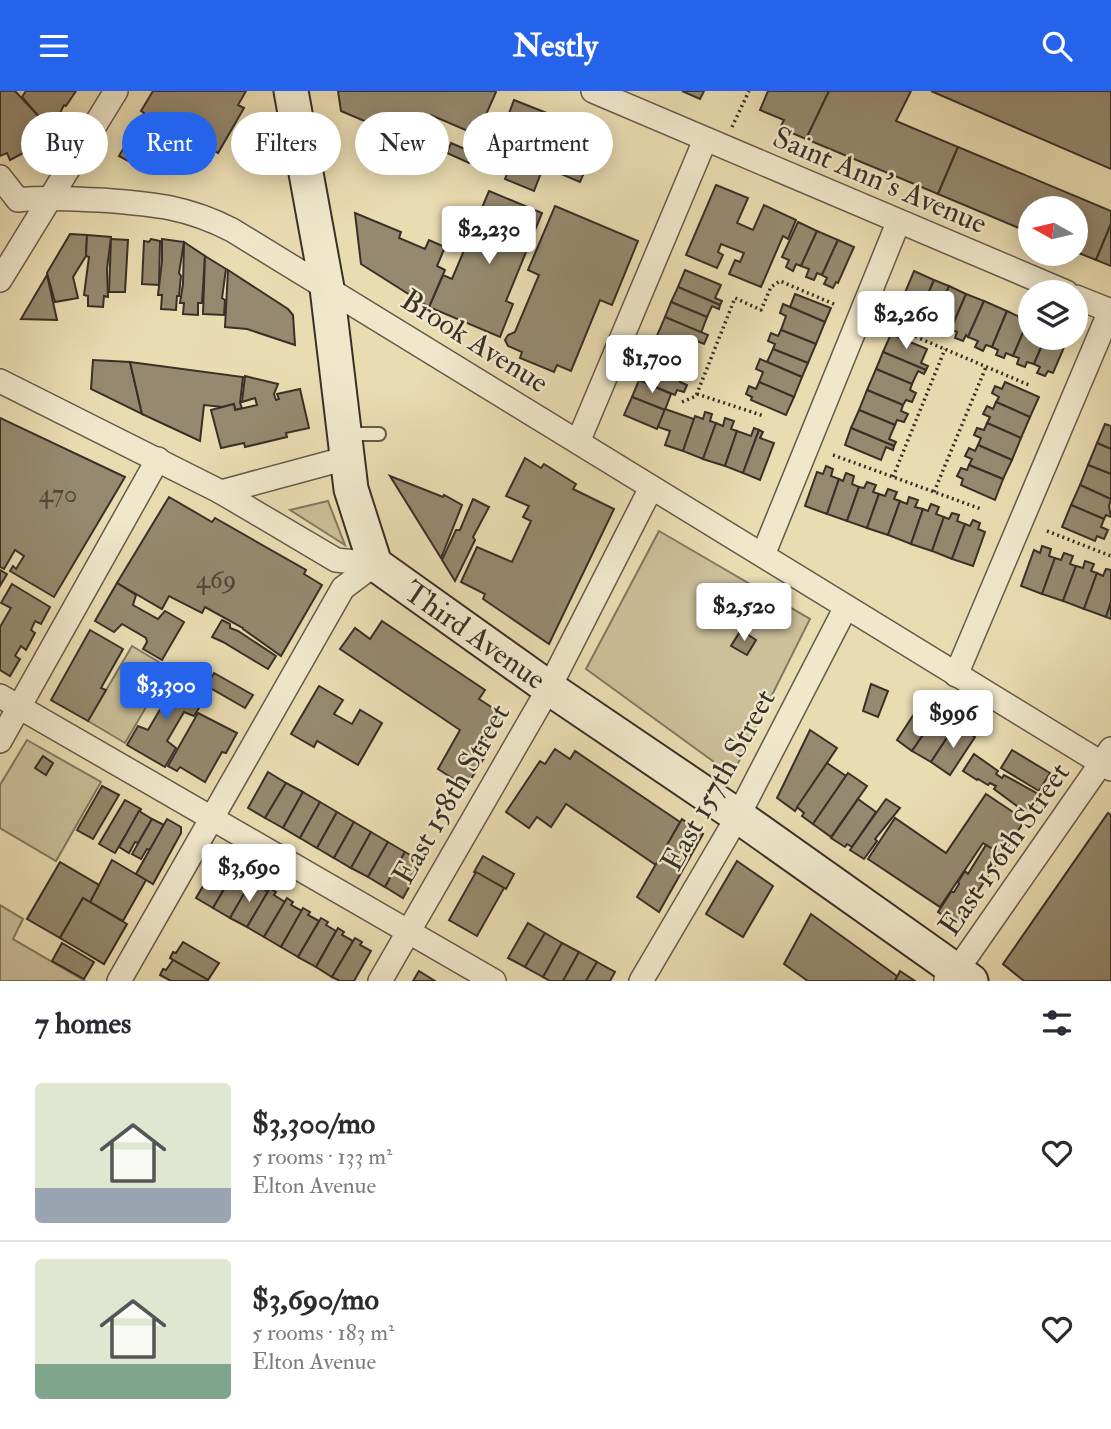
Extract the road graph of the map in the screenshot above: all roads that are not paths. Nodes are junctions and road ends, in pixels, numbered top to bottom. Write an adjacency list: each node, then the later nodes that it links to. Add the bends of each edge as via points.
1 (116, 91): 6 (street)
2 (290, 91): 10 (main road, Third Avenue)
3 (593, 91): 4 (street, Saint Ann's Avenue)
4 (714, 144): 7 (street, Saint Ann's Avenue); 15 (street)
5 (0, 177): 6 (street, Brook Avenue, via 18,200)
6 (53, 197): 8 (street); 10 (street, Brook Avenue, via 158,204 197,214)
7 (898, 223): 9 (street, Saint Ann's Avenue); 20 (street)
8 (0, 280)
9 (1037, 280)
10 (327, 288): 15 (street, Brook Avenue); 16 (main road, Third Avenue)
11 (1088, 302): 12 (street)
12 (1111, 311): 23 (street)
13 (0, 381): 17 (street)
14 (379, 434): 16 (lane)
15 (578, 442): 18 (street, Brook Avenue)
16 (345, 446): 19 (street); 21 (main road, Third Avenue, via 351,489)
17 (158, 459): 19 (street); 25 (street)
18 (651, 488): 20 (street, Brook Avenue); 24 (street, East 158th Street)
19 (221, 492): 21 (street, via 336,560)
20 (762, 555): 22 (street, Brook Avenue)
21 (375, 564): 24 (main road, Third Avenue); 29 (street, via 343,588)
22 (846, 607): 23 (street, Brook Avenue); 28 (street, East 157th Street)
23 (956, 675): 27 (street, Brook Avenue)
24 (549, 688): 28 (main road, Third Avenue); 30 (street, East 158th Street)
25 (10, 702): 26 (street); 29 (street)
26 (0, 741)
27 (1108, 760): 31 (street, East 156th Street)
28 (738, 815): 31 (main road, Third Avenue); 35 (street, East 157th Street)
29 (213, 818): 30 (street); 32 (street)
30 (408, 932): 33 (street, East 158th Street); 34 (street)
31 (958, 977)
32 (119, 981)
33 (380, 981)
34 (494, 981)
35 (641, 981)

